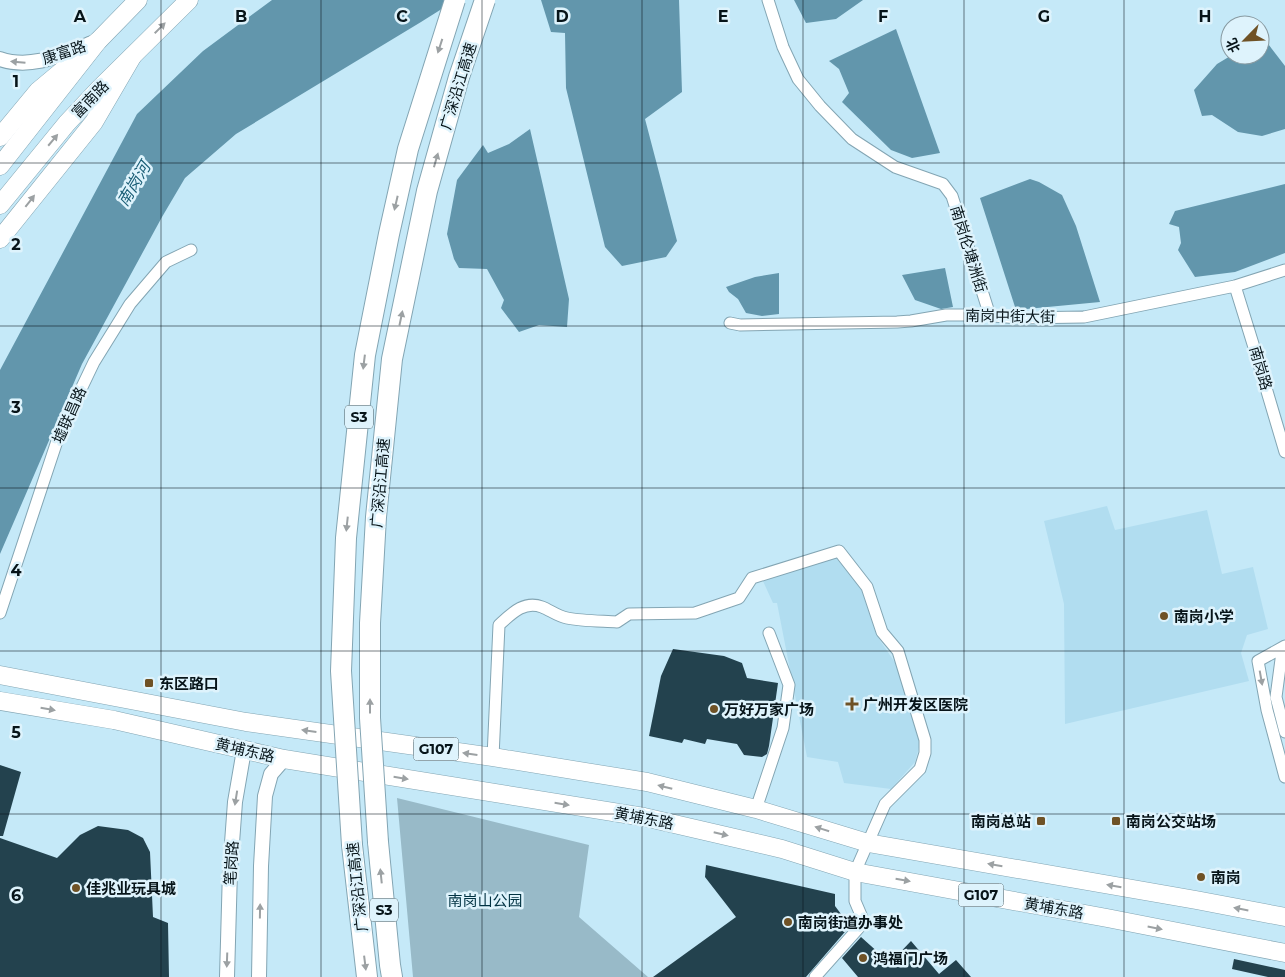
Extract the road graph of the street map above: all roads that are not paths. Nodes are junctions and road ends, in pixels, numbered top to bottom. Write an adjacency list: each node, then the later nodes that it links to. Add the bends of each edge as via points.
1 (138, 0): 6 (main road, 富南路)
2 (189, 0): 7 (main road, 富南路, one-way to 2)
3 (455, 0): 37 (highway, 广深沿江高速 / S3, one-way to 37, bridge, via 408,149 389,234 365,355 346,538 341,671 352,845)
4 (485, 0): 38 (highway, 广深沿江高速 / S3, one-way to 4, bridge, via 378,842 370,718 370,623 376,517 392,360 427,191 459,77)
5 (768, 0): 16 (street, 南岗伦塘洲街, via 783,47 798,79 820,106 852,138 894,168 943,184 952,196)
6 (98, 41): 8 (street, 康富路, one-way to 8, via 29,63); 9 (main road, via 38,91); 10 (main road, 富南路)
7 (132, 57): 11 (main road, 富南路, one-way to 7, via 67,123); 12 (main road, one-way to 7, via 94,122)
8 (0, 59)
9 (0, 137)
10 (0, 166)
11 (0, 205)
12 (0, 240)
13 (191, 250): 19 (street, 墟联昌路, via 166,262 130,304 94,362 59,435)
14 (1285, 270): 15 (street, 南岗中街大街)
15 (1235, 286): 16 (street, 南岗中街大街, via 1084,317); 18 (street, 南岗路)
16 (990, 316): 17 (street, 南岗中街大街, via 946,315 897,322)
17 (730, 323)
18 (1285, 452)
19 (0, 613)
20 (769, 633): 30 (street, via 789,684 782,728)
21 (1285, 646): 29 (street, one-way to 29, via 1258,661)
22 (1285, 650): 25 (street, via 1282,652 1276,696)
23 (0, 674): 27 (main road, 黄埔东路 / G107, one-way to 23, via 246,722)
24 (0, 701): 26 (main road, 黄埔东路 / G107, one-way to 26, via 114,720)
25 (1285, 732)
26 (244, 750): 28 (main road, 黄埔东路 / G107); 35 (street, 笔岗路, one-way to 35, via 235,802)
27 (493, 757): 30 (main road, 黄埔东路 / G107, one-way to 27, via 647,782); 31 (street, via 499,625 517,609 528,605 542,607 567,618 617,622 629,614 695,613 739,598 752,578 839,551 868,587 882,632 898,651 926,740 920,769 885,804)
28 (284, 759): 32 (main road, 黄埔东路 / G107, one-way to 32, via 644,817 782,848); 36 (street, 笔岗路, one-way to 28, via 265,796 271,774)
29 (1285, 777)
30 (756, 809): 31 (main road, 黄埔东路 / G107, one-way to 30)
31 (868, 842): 32 (street); 33 (main road, 黄埔东路 / G107, one-way to 31)
32 (855, 872): 34 (main road, 黄埔东路 / G107, one-way to 34); 39 (street, via 855,901 864,922)
33 (1285, 917)
34 (1285, 953)
35 (226, 977)
36 (259, 977)
37 (367, 977)
38 (392, 977)
39 (815, 977)

